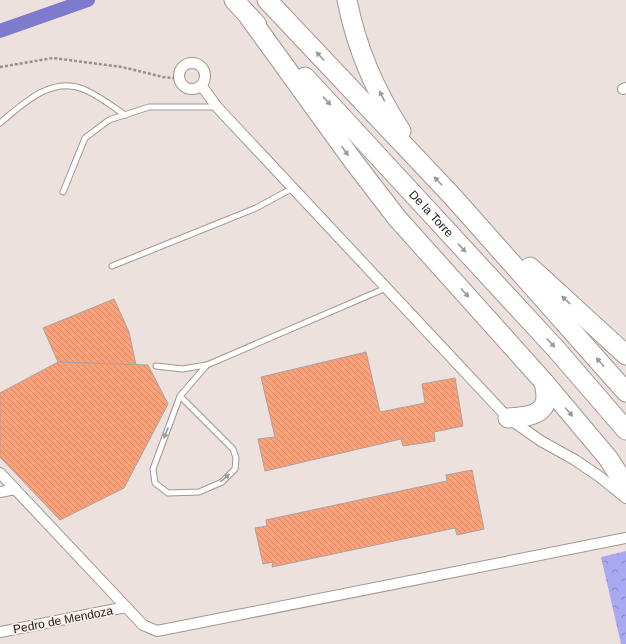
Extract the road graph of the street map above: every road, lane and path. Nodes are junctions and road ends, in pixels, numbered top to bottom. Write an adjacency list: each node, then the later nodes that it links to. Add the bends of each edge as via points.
1 (234, 0): 4 (highway, De la Torre)
2 (267, 0): 11 (highway, one-way to 2)
3 (347, 0): 11 (highway, one-way to 3, via 397,125 366,64 355,36)
4 (249, 17): 20 (highway, one-way to 20, via 397,218); 24 (highway, De la Torre, one-way to 24, via 556,349)
5 (0, 67): 6 (path, via 53,58 122,67)
6 (180, 79): 7 (street, via 189,89); 7 (street, via 180,70 195,63 204,70 205,78)
7 (201, 86): 8 (street)
8 (217, 107): 9 (lane, via 149,107); 12 (street)
9 (125, 115): 10 (lane, via 82,88 61,85 29,98); 13 (lane, via 109,120 85,138)
10 (0, 123)
11 (424, 166): 14 (highway, one-way to 11)
12 (292, 188): 15 (lane, via 256,208); 16 (street)
13 (63, 192)
14 (453, 197): 17 (highway, one-way to 14); 21 (highway, one-way to 14)
15 (112, 266)
16 (386, 288): 18 (lane); 23 (street)
17 (626, 355)
18 (207, 365): 19 (lane, via 182,369); 22 (lane)
19 (156, 366)
20 (544, 382): 23 (highway, via 546,399 541,410 529,416); 26 (highway, one-way to 26, via 608,458)
21 (626, 392)
22 (180, 396): 22 (lane, one-way to 22, via 153,469 154,482 168,493 199,492 222,482 235,469 236,458 233,449)
23 (508, 418): 29 (street, via 575,460)
24 (626, 430)
25 (0, 473): 27 (street)
26 (626, 486)
27 (15, 489): 28 (street); 31 (street)
28 (0, 492)
29 (626, 498)
30 (626, 538): 31 (street, via 157,631 143,625)
31 (126, 607): 32 (street, Pedro de Mendoza)
32 (0, 632)

